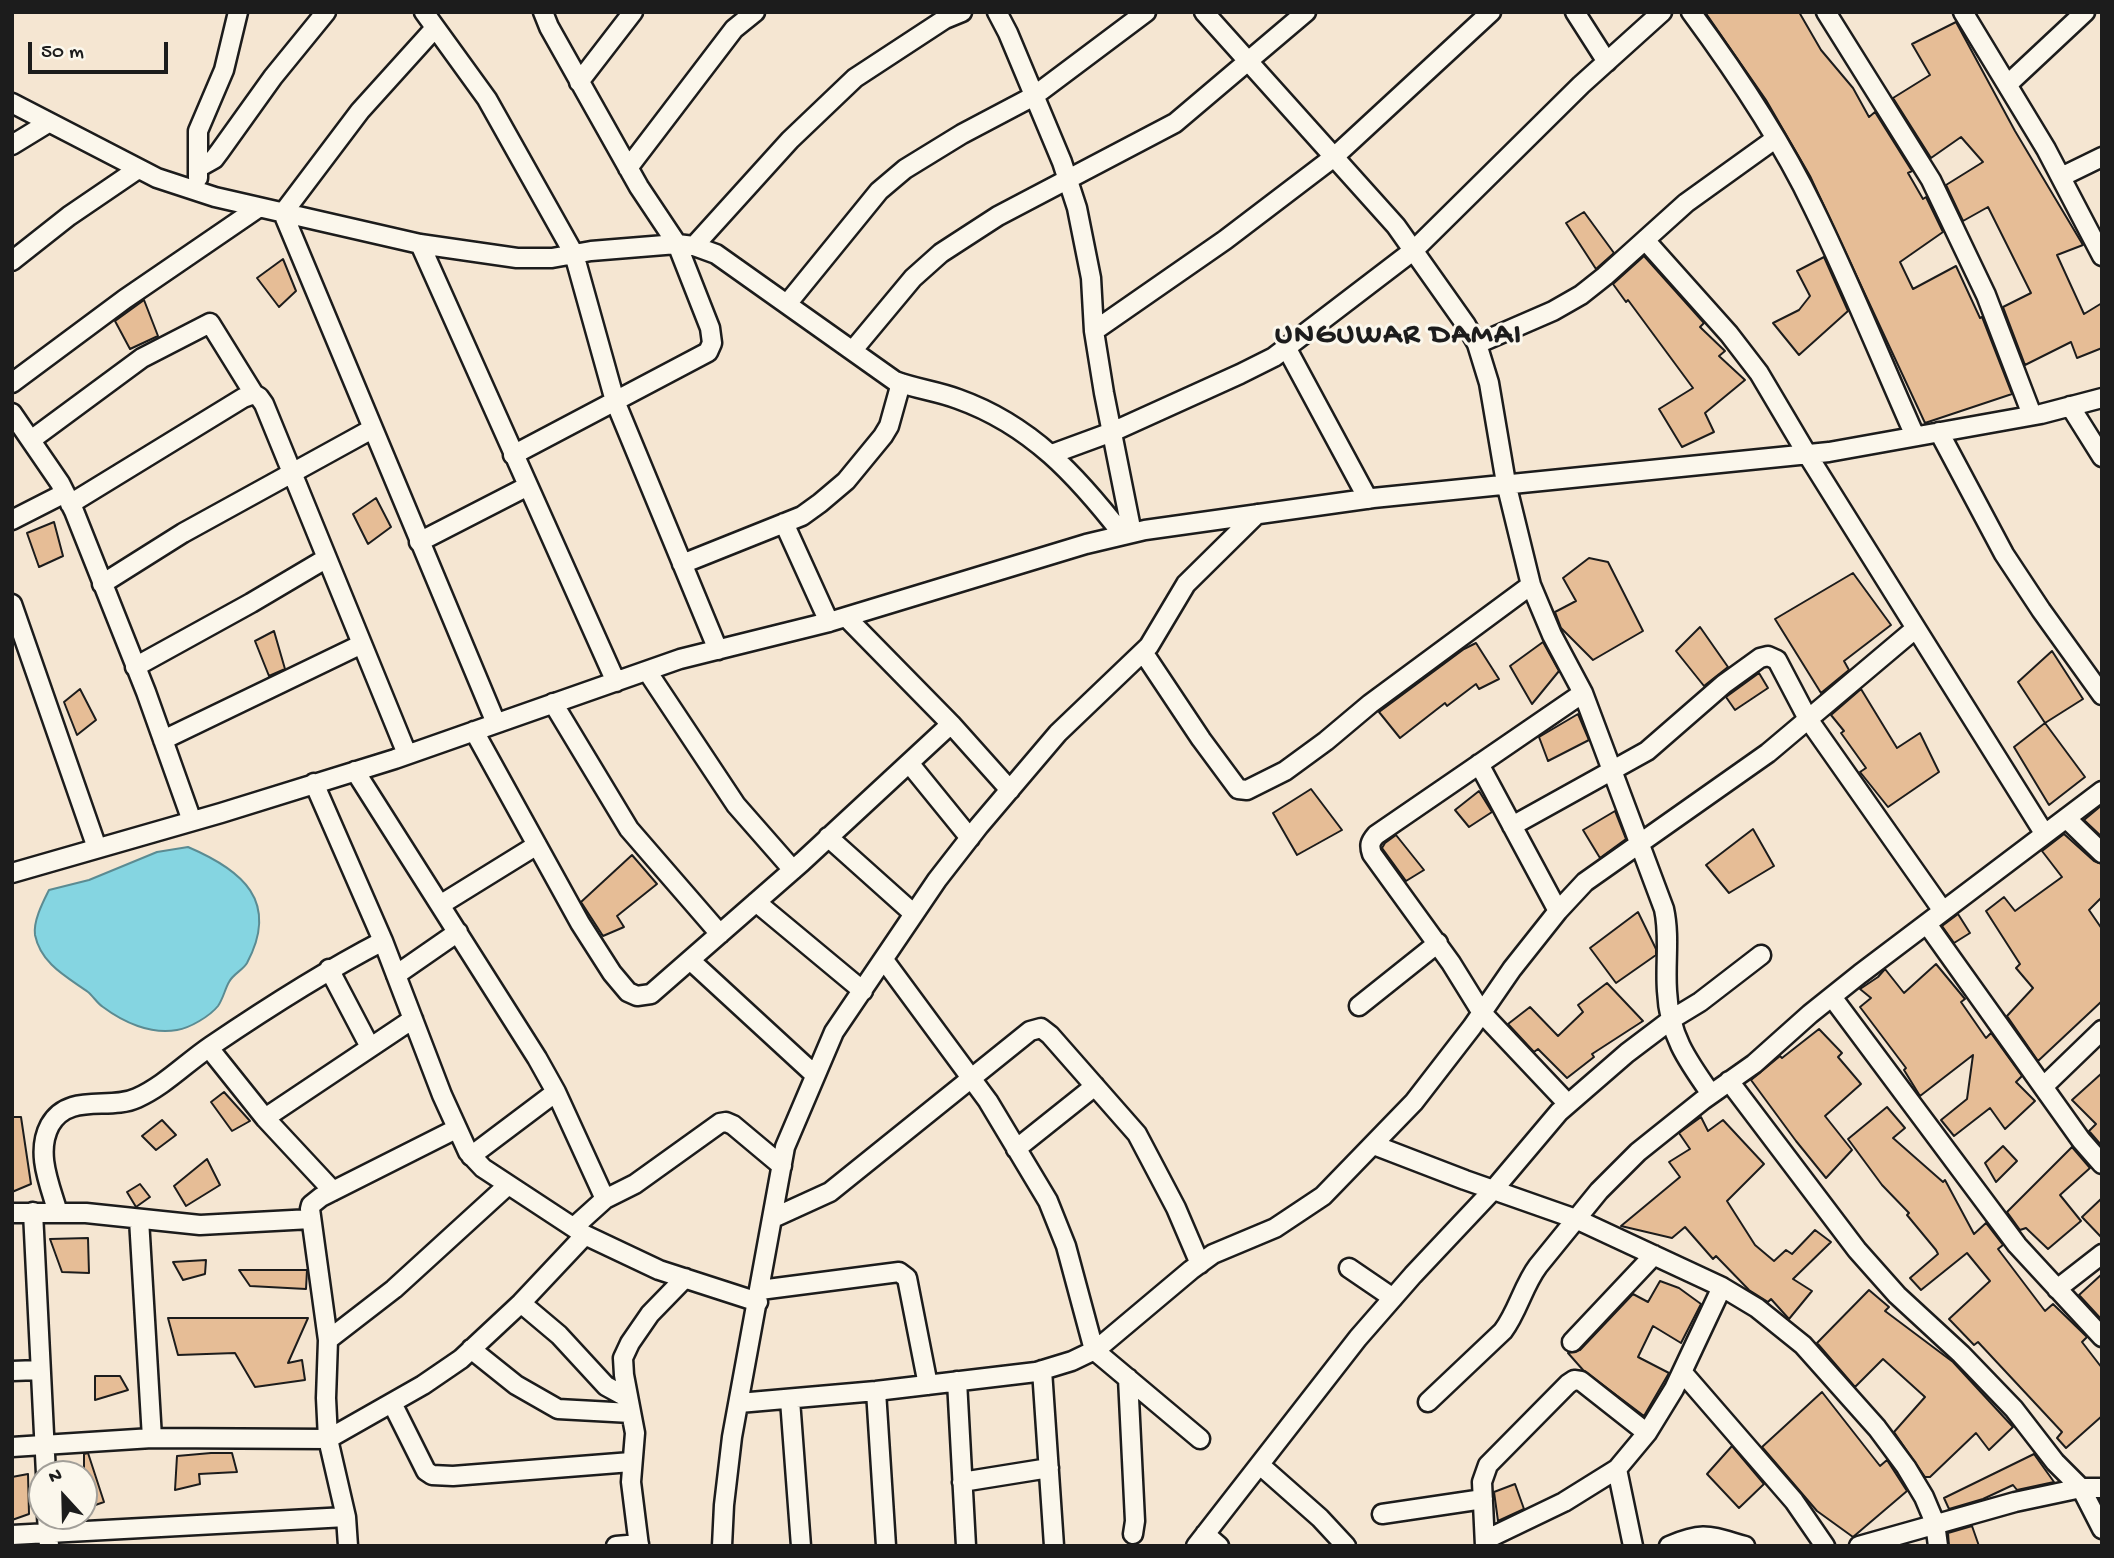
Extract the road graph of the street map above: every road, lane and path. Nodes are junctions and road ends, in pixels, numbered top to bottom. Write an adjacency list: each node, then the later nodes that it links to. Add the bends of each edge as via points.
1 (238, 12): 31 (street, via 224,70 198,131)
2 (326, 12): 31 (street, via 214,159)
3 (424, 12): 19 (street)
4 (543, 12): 22 (street)
5 (633, 12): 22 (street)
6 (755, 12): 32 (street, via 734,29)
7 (962, 12): 41 (street, via 856,78)
8 (997, 12): 24 (street)
9 (1146, 12): 24 (street)
10 (1204, 12): 20 (street)
11 (1306, 12): 20 (street)
12 (1491, 12): 29 (street)
13 (1575, 12): 21 (street)
14 (1662, 12): 21 (street)
15 (1691, 12): 27 (street)
16 (1826, 12): 58 (street, via 1930,180 1986,295)
17 (1963, 12): 23 (street)
18 (2085, 12): 23 (street)
19 (435, 28): 38 (street, via 360,111); 43 (street, via 487,99)
20 (1249, 62): 29 (street); 35 (street, via 1175,123)
21 (1606, 62): 42 (street)
22 (579, 82): 32 (street)
23 (2007, 85): 34 (street)
24 (1034, 96): 35 (street); 46 (street, via 905,169 879,191)
25 (12, 103): 26 (street)
26 (48, 123): 28 (street); 33 (street)
27 (1775, 138): 39 (street, via 1686,203); 62 (street, via 1813,206)
28 (12, 145)
29 (1334, 157): 42 (street); 47 (street)
30 (2102, 157): 34 (street)
31 (198, 168): 36 (street)
32 (628, 168): 41 (street)
33 (138, 169): 36 (street); 45 (street)
34 (2060, 177): 44 (street)
35 (1068, 181): 47 (street, via 1091,278); 50 (street, via 998,216 941,253 913,278)
36 (198, 192): 37 (street)
37 (258, 208): 38 (street); 51 (street)
38 (283, 213): 40 (street); 59 (street)
39 (1645, 240): 48 (street, via 1581,295); 65 (street, via 1759,373)
40 (419, 244): 43 (street, via 517,258); 66 (street)
41 (685, 245): 43 (street); 46 (street, via 716,254); 55 (street, via 710,328 708,352)
42 (1414, 250): 48 (street); 49 (street)
43 (574, 254): 55 (street)
44 (2102, 256)
45 (12, 261)
46 (787, 304): 50 (street)
47 (1094, 331): 60 (street)
48 (1477, 345): 69 (street, via 1489,383)
49 (1286, 347): 60 (street, via 1240,374); 72 (street)
50 (853, 350): 52 (street)
51 (12, 383)
52 (901, 383): 64 (street, via 958,399 1016,426); 75 (street, via 889,426 846,481 802,516)
53 (254, 394): 63 (street, via 210,323 142,358); 68 (street, via 264,404); 71 (street)
54 (2102, 398): 56 (street)
55 (615, 401): 66 (street); 79 (street)
56 (2070, 406): 58 (street); 67 (street)
57 (12, 413): 63 (street)
58 (2032, 415): 61 (street)
59 (372, 429): 68 (street); 77 (street)
60 (1112, 432): 64 (street); 76 (street)
61 (1939, 432): 62 (street); 92 (street, via 2004,554)
62 (1915, 436): 65 (street)
63 (31, 440): 71 (street)
64 (1052, 454): 76 (street)
65 (1807, 454): 69 (street); 84 (street)
66 (513, 455): 70 (street)
67 (2102, 457)
68 (292, 472): 78 (street); 80 (street)
69 (1506, 483): 72 (street); 81 (street)
70 (528, 486): 77 (street); 90 (street)
71 (68, 499): 74 (street); 80 (street)
72 (1368, 499): 73 (street)
73 (1257, 514): 76 (street); 87 (street, via 1186,584)
74 (12, 520)
75 (783, 523): 79 (street); 83 (street)
76 (1128, 534): 83 (street)
77 (419, 542): 95 (street)
78 (327, 558): 85 (street); 88 (street)
79 (682, 564): 86 (street)
80 (103, 584): 88 (street)
81 (1531, 584): 87 (street, via 1285,771 1247,790 1238,789 1201,740); 91 (street)
82 (12, 604): 115 (street)
83 (838, 619): 86 (street); 96 (street)
84 (1915, 629): 94 (street); 110 (street)
85 (362, 644): 98 (street); 99 (street)
86 (718, 650): 89 (street)
87 (1143, 652): 105 (street, via 1058,733)
88 (135, 667): 98 (street)
89 (647, 671): 90 (street); 118 (street, via 736,805)
90 (616, 682): 93 (street)
91 (1583, 693): 101 (street); 103 (street)
92 (2102, 695)
93 (553, 704): 95 (street); 126 (street, via 629,829)
94 (1808, 719): 103 (street, via 1777,660 1760,658 1647,751); 113 (street, via 1768,753); 122 (street)
95 (496, 723): 97 (street)
96 (951, 724): 100 (street); 105 (street)
97 (474, 731): 99 (street); 114 (street)
98 (163, 740): 108 (street)
99 (407, 754): 102 (street)
100 (909, 763): 111 (street); 112 (street)
101 (1479, 764): 109 (street); 128 (street, via 1370,841 1372,854)
102 (355, 771): 104 (street); 120 (street)
103 (1612, 771): 109 (street); 113 (street)
104 (314, 783): 108 (street); 127 (street)
105 (1010, 790): 112 (street)
106 (2102, 791): 107 (street)
107 (2066, 818): 110 (street); 116 (street)
108 (192, 821): 115 (street)
109 (1512, 826): 121 (street)
110 (2044, 833): 122 (street)
111 (828, 837): 118 (street); 123 (street)
112 (970, 838): 123 (street)
113 (1638, 844): 121 (street, via 1585,882); 138 (street, via 1664,909)
114 (537, 845): 120 (street); 130 (street, via 580,923 628,992 651,994)
115 (97, 848): 117 (street)
116 (2102, 853)
117 (14, 867)
118 (793, 870): 119 (street)
119 (756, 902): 126 (street); 134 (street)
120 (440, 905): 125 (street)
121 (1558, 911): 137 (street)
122 (1943, 911): 124 (street)
123 (914, 914): 131 (street)
124 (1927, 924): 135 (street); 147 (street)
125 (458, 932): 133 (street); 148 (street)
126 (720, 934): 130 (street)
127 (383, 941): 132 (street); 133 (street)
128 (1438, 943): 136 (street); 137 (street)
129 (1761, 955): 138 (street)
130 (690, 960): 143 (street)
131 (884, 960): 134 (street); 144 (street)
132 (329, 968): 141 (street); 142 (street)
133 (396, 975): 139 (street)
134 (863, 991): 143 (street, via 834,1032)
135 (1832, 997): 145 (street); 176 (street, via 2017,1245)
136 (1359, 1006)
137 (1482, 1013): 150 (street); 153 (street, via 1414,1102)
138 (1672, 1018): 149 (street, via 1682,1054); 150 (street)
139 (413, 1019): 141 (street); 152 (street)
140 (2102, 1030): 147 (street)
141 (370, 1047): 151 (street)
142 (209, 1048): 151 (street); 164 (street, via 135,1100 83,1104 59,1114 50,1125 43,1154)
143 (815, 1075): 157 (street, via 785,1147)
144 (972, 1079): 146 (street, via 1030,1031 1041,1028); 154 (street); 165 (street, via 830,1192)
145 (1729, 1082): 149 (street); 210 (street, via 1857,1250 2014,1409)
146 (1095, 1086): 154 (street); 172 (street, via 1149,1153)
147 (2044, 1086): 156 (street)
148 (556, 1091): 155 (street); 161 (street)
149 (1711, 1094): 168 (street, via 1638,1153)
150 (1568, 1104): 159 (street)
151 (265, 1118): 160 (street)
152 (456, 1129): 155 (street); 160 (street)
153 (1374, 1145): 159 (street); 172 (street, via 1323,1196 1275,1228)
154 (1016, 1149): 184 (street, via 1048,1202 1066,1246)
155 (471, 1156): 158 (street)
156 (2102, 1164)
157 (782, 1166): 161 (street, via 726,1122); 165 (street)
158 (508, 1185): 169 (street); 181 (street, via 394,1289)
159 (1494, 1189): 168 (street); 178 (street)
160 (333, 1191): 167 (street, via 311,1205)
161 (605, 1199): 169 (street)
162 (33, 1212): 163 (street); 164 (street); 185 (street)
163 (12, 1213)
164 (58, 1213): 166 (street)
165 (773, 1218): 177 (street)
166 (139, 1219): 167 (street, via 200,1224); 199 (street)
167 (311, 1219): 181 (street)
168 (1576, 1219): 171 (street); 194 (street, via 1528,1278 1503,1331)
169 (580, 1231): 174 (street); 179 (street)
170 (2102, 1254): 176 (street)
171 (1654, 1255): 175 (street); 182 (street)
172 (1200, 1264): 184 (street)
173 (1349, 1268): 178 (street)
174 (685, 1278): 177 (street); 197 (street, via 650,1314 623,1358)
175 (1723, 1287): 188 (street); 215 (street, via 1803,1345 1891,1448 1924,1497)
176 (2057, 1289): 180 (street)
177 (759, 1296): 191 (street, via 904,1273); 196 (street)
178 (1393, 1298): 206 (street, via 1323,1380)
179 (522, 1303): 183 (street); 197 (street)
180 (2102, 1337)
181 (328, 1340): 200 (street)
182 (1572, 1342)
183 (471, 1349): 195 (street); 197 (street, via 516,1385 558,1409)
184 (1094, 1350): 186 (street); 189 (street)
185 (40, 1370): 187 (street); 202 (street)
186 (1042, 1370): 190 (street); 207 (street)
187 (12, 1371)
188 (1683, 1373): 198 (street); 236 (street, via 1794,1501)
189 (1128, 1378): 201 (street); 218 (street)
190 (957, 1381): 191 (street); 209 (street)
191 (928, 1385): 192 (street)
192 (876, 1391): 193 (street); 228 (street)
193 (790, 1400): 196 (street); 227 (street)
194 (1428, 1402)
195 (393, 1403): 200 (street); 205 (street, via 432,1475)
196 (739, 1403): 226 (street)
197 (629, 1405): 205 (street, via 635,1433)
198 (1647, 1433): 208 (street); 212 (street, via 1574,1380 1488,1465)
199 (152, 1438): 200 (street); 202 (street)
200 (328, 1439): 214 (street)
201 (1200, 1439)
202 (44, 1445): 203 (street); 204 (street)
203 (12, 1447)
204 (45, 1460)
205 (631, 1462): 222 (street)
206 (1260, 1465): 220 (street); 232 (street)
207 (1049, 1468): 209 (street); 230 (street)
208 (1617, 1469): 221 (street); 233 (street)
209 (962, 1482): 229 (street)
210 (2081, 1488): 211 (street); 215 (street); 216 (street)
211 (2102, 1488)
212 (1483, 1499): 213 (street); 221 (street)
213 (1382, 1514)
214 (346, 1517): 217 (street); 224 (street)
215 (1935, 1523): 223 (street); 237 (street)
216 (2102, 1529)
217 (48, 1531): 219 (street)
218 (1133, 1534)
219 (12, 1535)
220 (1201, 1540): 231 (street)
221 (1485, 1543)
222 (639, 1545): 225 (street)
223 (1865, 1545)
224 (348, 1546)
225 (616, 1546)
226 (722, 1546)
227 (800, 1546)
228 (887, 1546)
229 (966, 1546)
230 (1054, 1546)
231 (1220, 1546)
232 (1346, 1546)
233 (1633, 1546)
234 (1669, 1546): 235 (street, via 1693,1535)
235 (1745, 1546)
236 (1825, 1546)
237 (1938, 1546)

